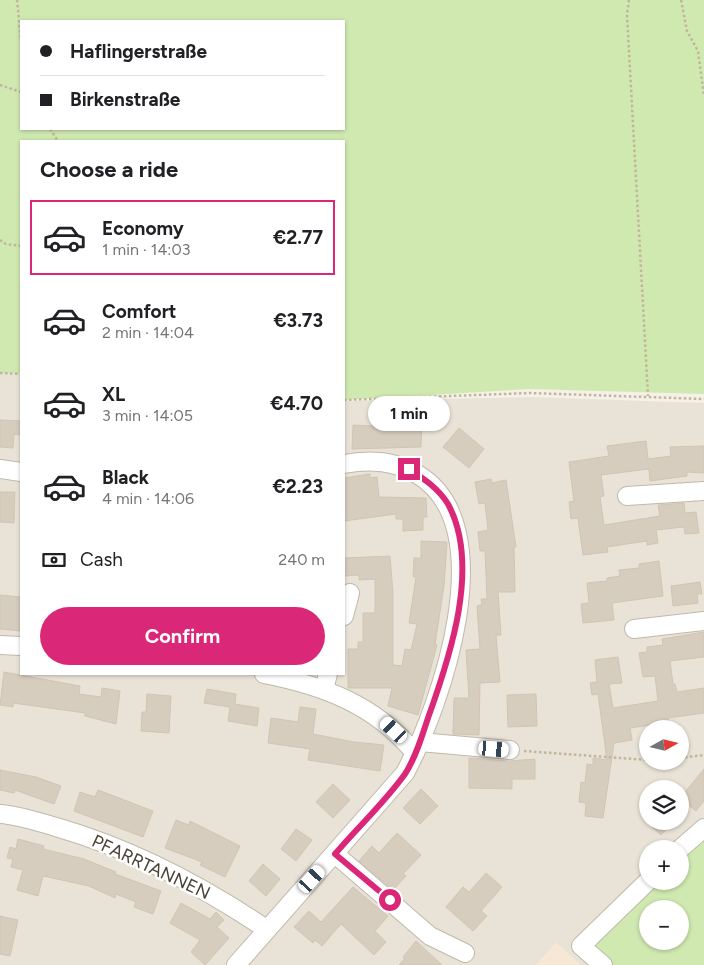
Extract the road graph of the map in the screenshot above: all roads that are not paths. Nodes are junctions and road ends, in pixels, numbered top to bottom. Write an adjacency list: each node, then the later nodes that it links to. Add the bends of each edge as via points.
1 (345, 464): 14 (street, via 387,462 409,469 430,482 448,504 458,535 462,569 459,605 444,672)
2 (0, 470): 3 (street)
3 (20, 472)
4 (704, 491): 5 (street)
5 (627, 496)
6 (350, 593): 7 (street)
7 (345, 612)
8 (704, 621): 9 (street)
9 (634, 629)
10 (0, 645): 11 (street)
11 (20, 646)
12 (273, 675): 13 (street)
13 (326, 681): 14 (street)
14 (418, 748): 15 (street); 19 (street, via 405,774)
15 (510, 750)
16 (0, 814): 21 (street, PFARRTANNEN, via 35,821 124,850 206,891)
17 (704, 828): 18 (street)
18 (689, 842)
19 (335, 854): 21 (street); 22 (street, via 430,936)
20 (639, 890): 24 (street, via 580,946)
21 (266, 930): 23 (street)
22 (465, 953)
23 (236, 965)
24 (603, 965)

